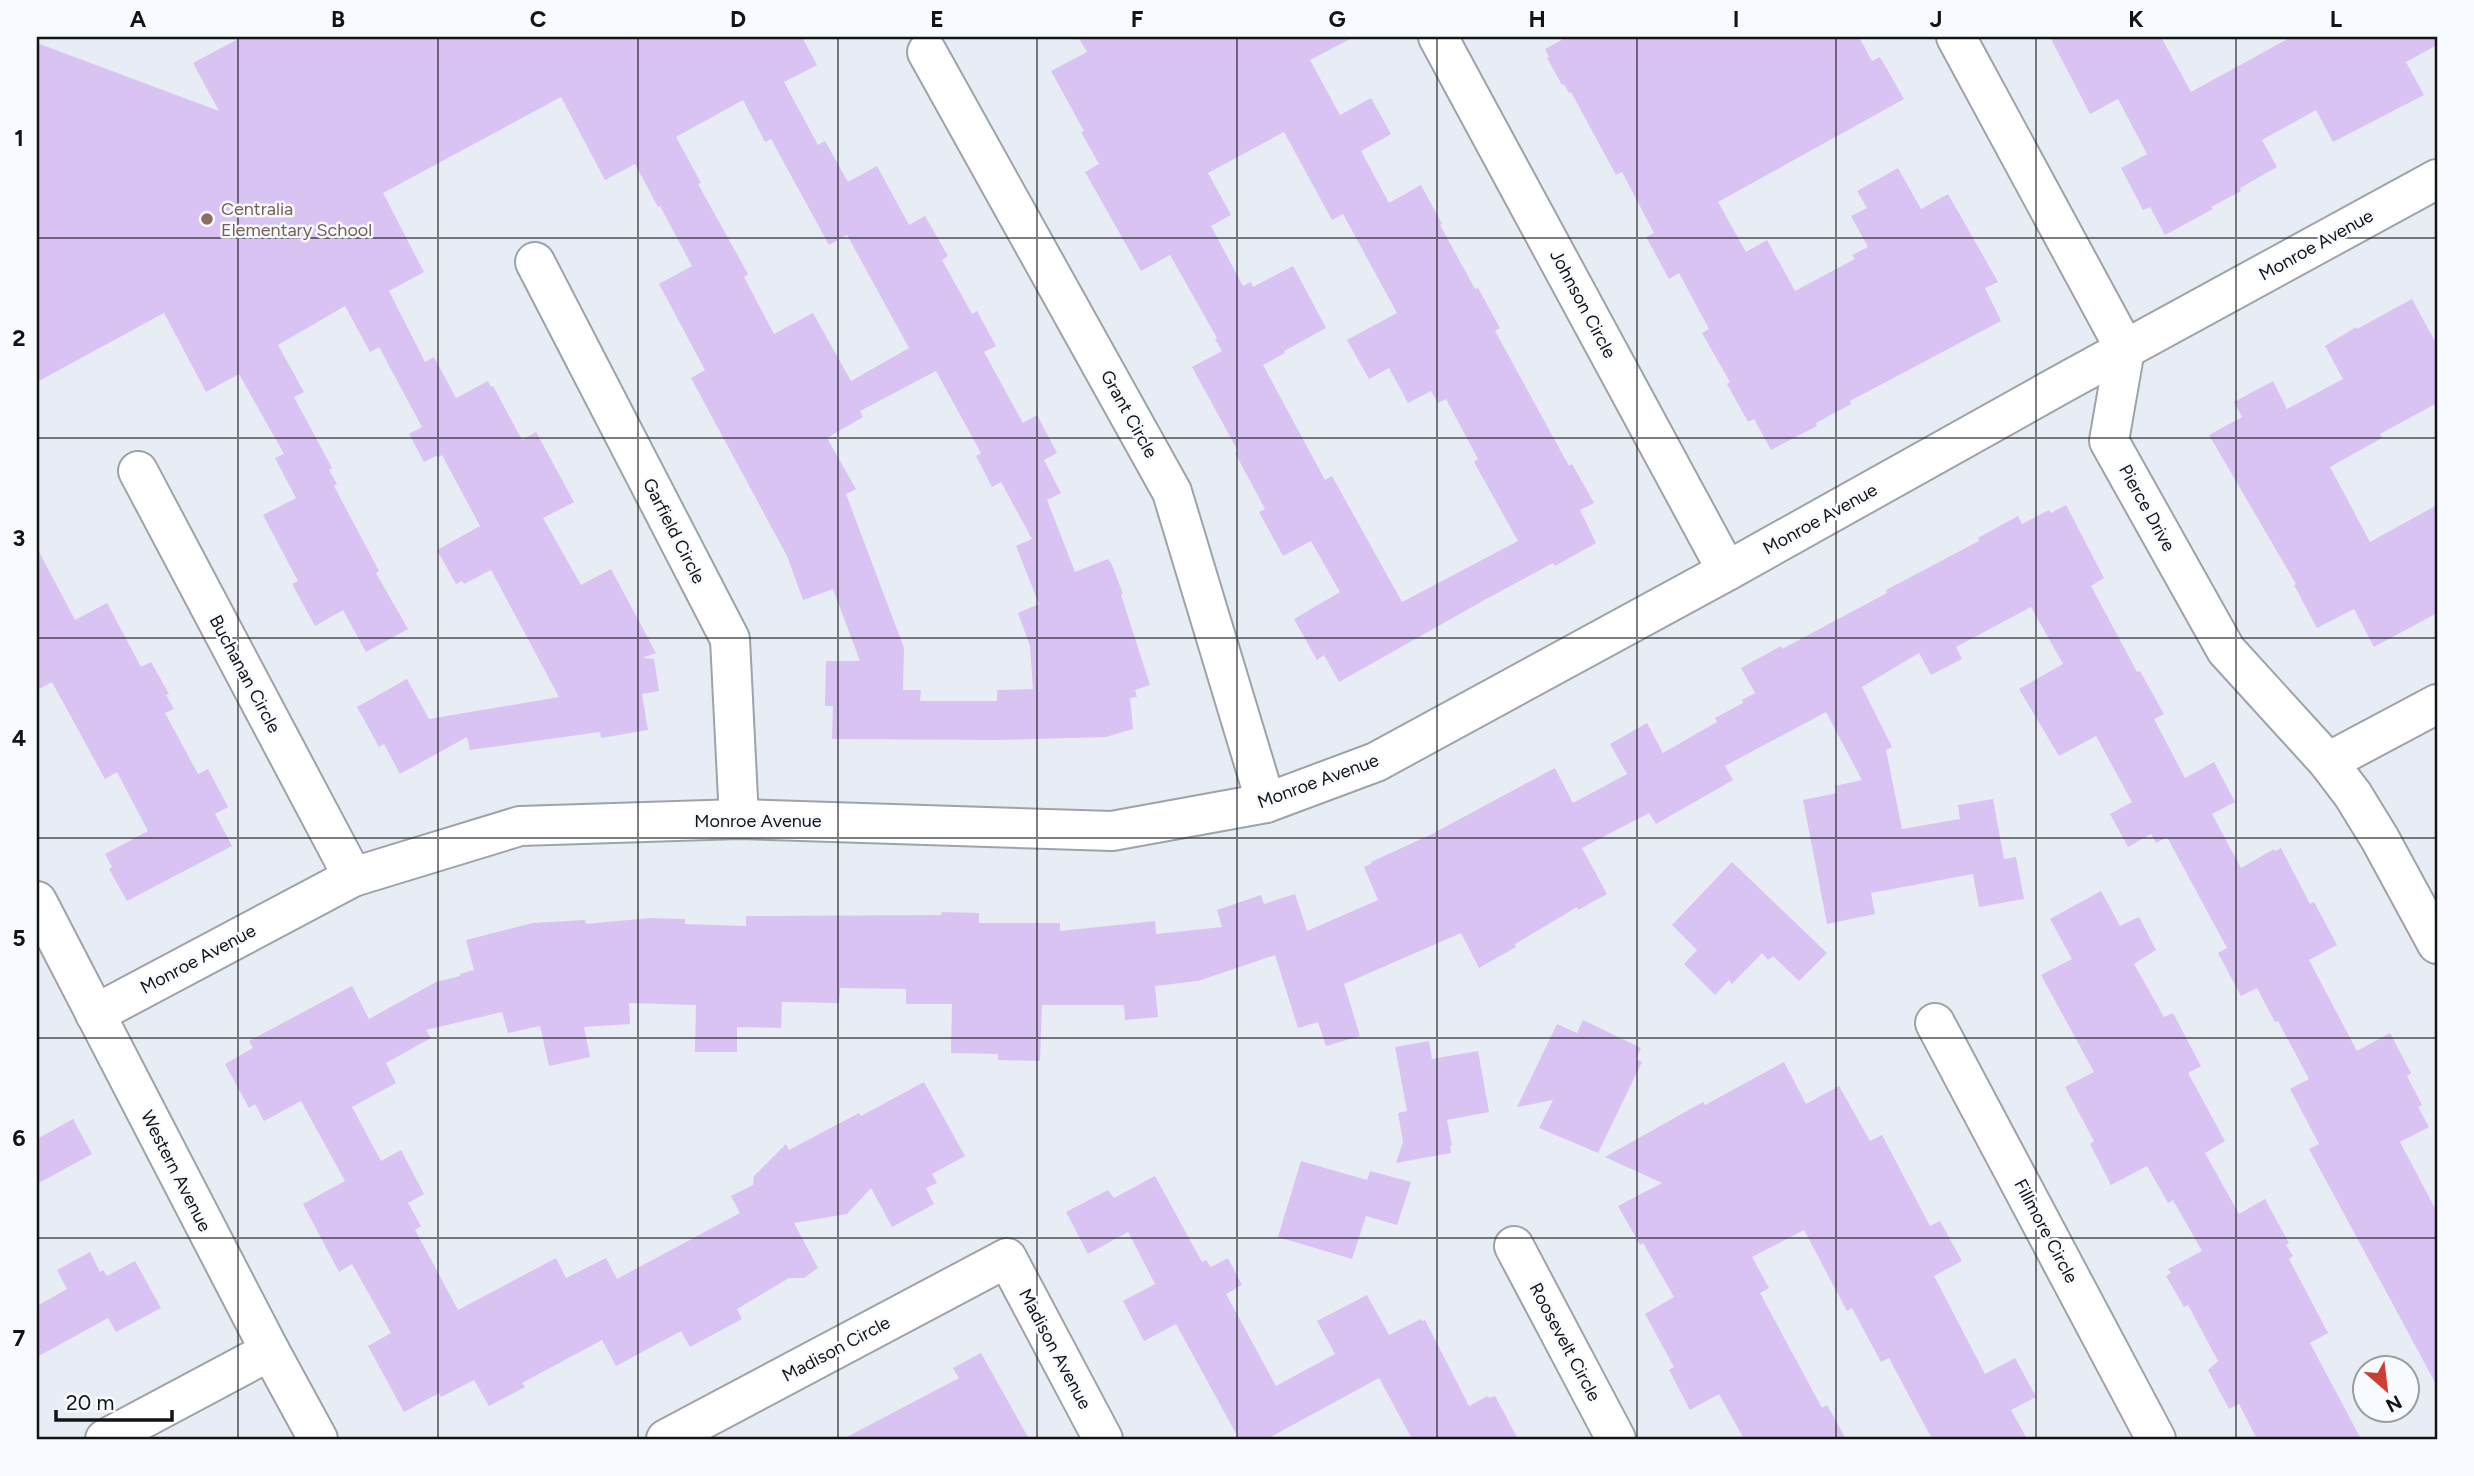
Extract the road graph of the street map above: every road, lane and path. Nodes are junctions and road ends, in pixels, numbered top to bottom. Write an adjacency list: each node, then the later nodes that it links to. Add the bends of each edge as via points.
1 (1438, 37): 8 (street, Johnson Circle)
2 (1956, 37): 6 (street)
3 (927, 52): 11 (street, Grant Circle, via 1172,492)
4 (2437, 179): 6 (street, Monroe Avenue)
5 (535, 262): 12 (street, Garfield Circle, via 730,639)
6 (2125, 348): 8 (street, Monroe Avenue); 10 (street, Pierce Drive, via 2109,441 2226,650)
7 (138, 471): 13 (street, Buchanan Circle)
8 (1727, 571): 11 (street, Monroe Avenue, via 1376,762)
9 (2437, 704): 10 (street)
10 (2328, 762): 15 (street, Pierce Drive, via 2380,839)
11 (1266, 803): 12 (street, Monroe Avenue, via 1112,831)
12 (739, 819): 13 (street, Monroe Avenue, via 520,826)
13 (352, 877): 16 (street, Monroe Avenue)
14 (37, 904): 16 (street, Western Avenue)
15 (2437, 944)
16 (95, 1014): 20 (street, Western Avenue)
17 (1935, 1023): 26 (street, Fillmore Circle)
18 (1514, 1246): 25 (street, Roosevelt Circle)
19 (1006, 1258): 23 (street, Madison Circle); 24 (street, Madison Avenue)
20 (270, 1351): 21 (street); 22 (street, Western Avenue)
21 (105, 1439)
22 (318, 1439)
23 (666, 1439)
24 (1103, 1439)
25 (1616, 1439)
26 (2156, 1439)

